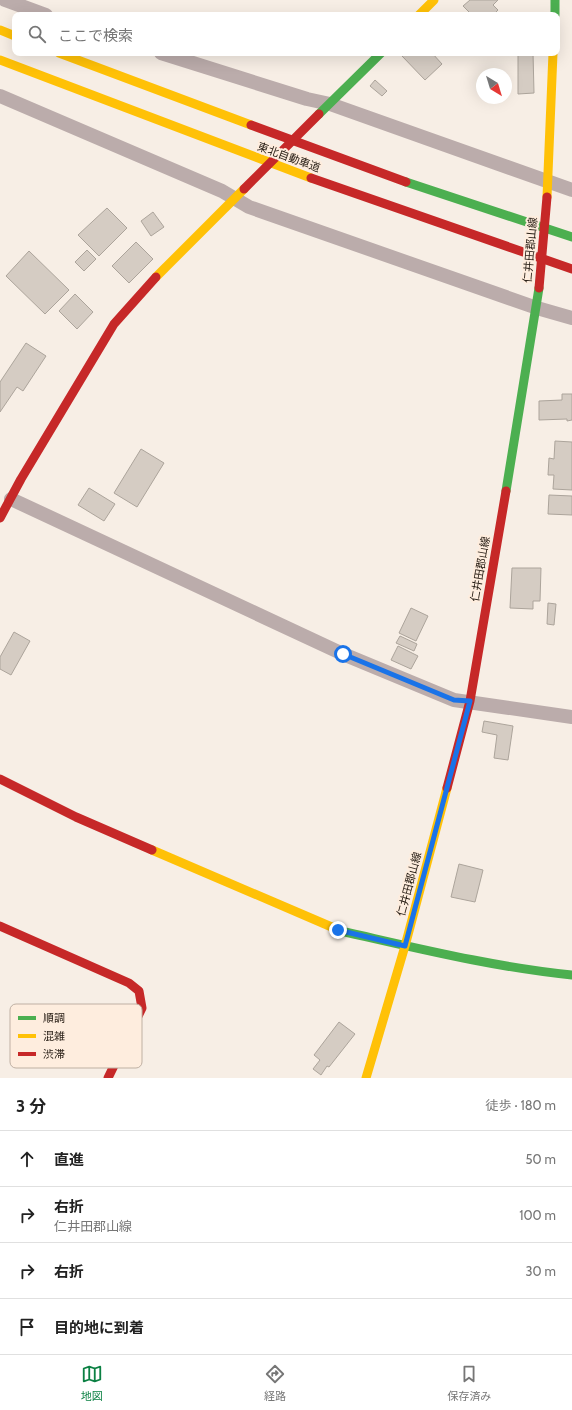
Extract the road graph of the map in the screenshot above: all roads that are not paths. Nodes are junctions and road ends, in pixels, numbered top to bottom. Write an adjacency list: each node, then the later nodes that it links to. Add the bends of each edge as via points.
1 (5, 0): 4 (street)
2 (434, 0): 5 (main road)
3 (555, 0): 6 (main road)
4 (38, 12)
5 (422, 12)
6 (554, 12)
7 (0, 30): 8 (main road)
8 (12, 35)
9 (68, 56): 19 (main road, 東北自動車道, via 397,179)
10 (171, 56): 15 (street)
11 (378, 56): 15 (main road)
12 (553, 56): 16 (main road, 仁井田郡山線)
13 (0, 60): 20 (main road, 東北自動車道, via 193,135)
14 (0, 96): 18 (street, via 222,191)
15 (330, 104): 16 (street); 18 (main road, bridge)
16 (549, 182): 17 (street); 21 (main road, 仁井田郡山線, bridge)
17 (572, 190)
18 (239, 194): 21 (street, via 249,207); 23 (main road, via 157,276 114,324 21,478)
19 (572, 237)
20 (572, 269)
21 (537, 308): 22 (street); 25 (main road, 仁井田郡山線)
22 (572, 318)
23 (11, 499): 24 (main road); 25 (street, via 343,654 454,700)
24 (0, 518)
25 (470, 701): 26 (street); 29 (main road, 仁井田郡山線)
26 (572, 717)
27 (0, 779): 29 (main road, via 76,817 338,930)
28 (0, 926): 31 (main road, via 129,982 139,991)
29 (405, 946): 30 (main road, via 521,969); 34 (main road, 仁井田郡山線)
30 (572, 975)
31 (141, 1004)
32 (113, 1068): 33 (main road)
33 (108, 1078)
34 (366, 1078)

